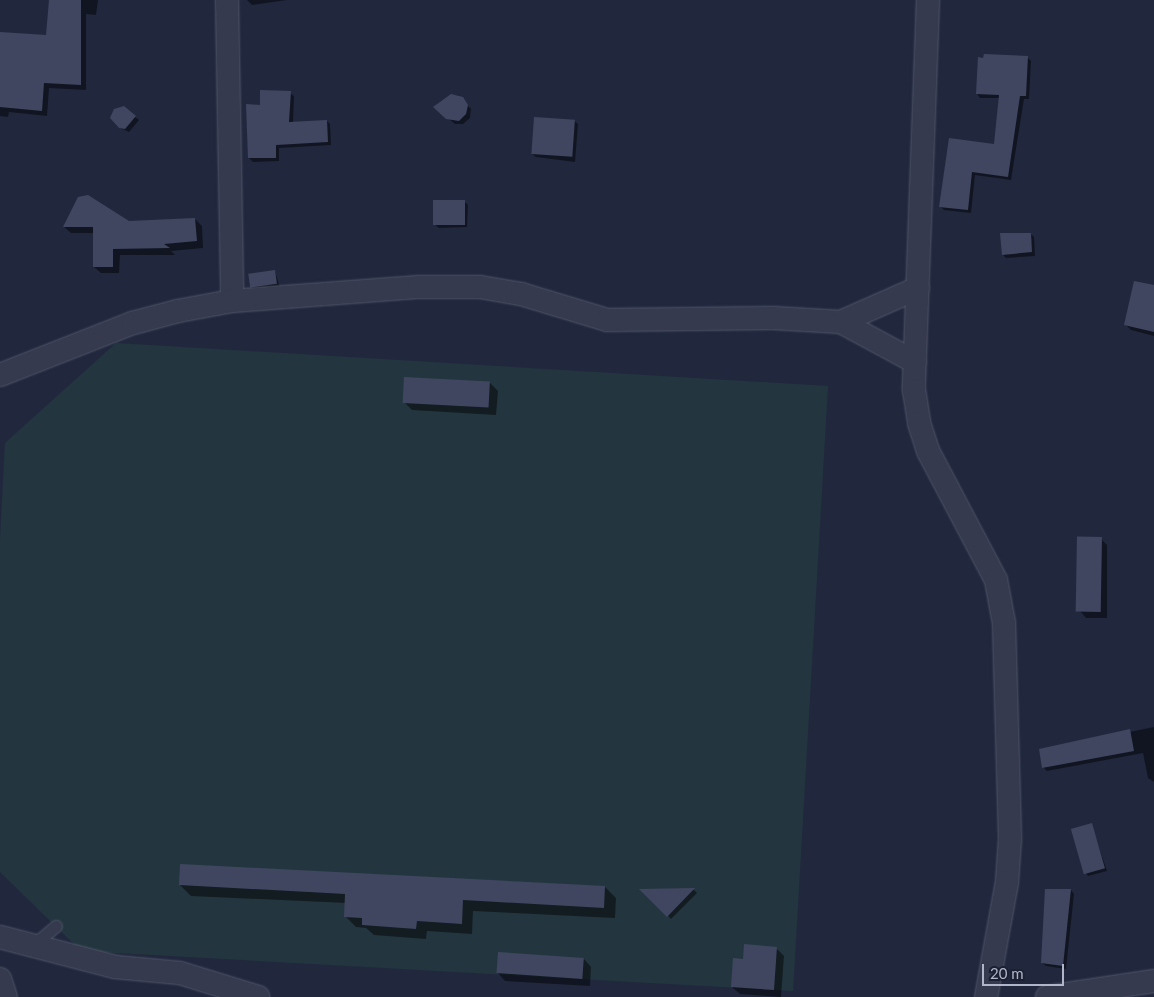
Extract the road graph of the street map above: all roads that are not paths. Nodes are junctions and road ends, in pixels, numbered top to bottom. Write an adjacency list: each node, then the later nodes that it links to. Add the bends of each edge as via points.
1 (227, 0): 4 (street)
2 (928, 0): 3 (street)
3 (918, 288): 5 (street); 6 (street)
4 (232, 300): 5 (street, via 419,287 480,287 521,294 607,320 773,318); 7 (street, via 133,323)
5 (841, 322): 6 (street)
6 (915, 362): 15 (street, via 916,406 928,451 996,580 1004,623 1010,839 1007,882)
7 (0, 375)
8 (56, 926): 10 (lane)
9 (0, 937): 10 (street)
10 (30, 947): 14 (street, via 115,967 180,973)
11 (0, 979): 13 (street)
12 (1154, 981): 16 (street)
13 (6, 997)
14 (258, 997)
15 (986, 997)
16 (1047, 997)

